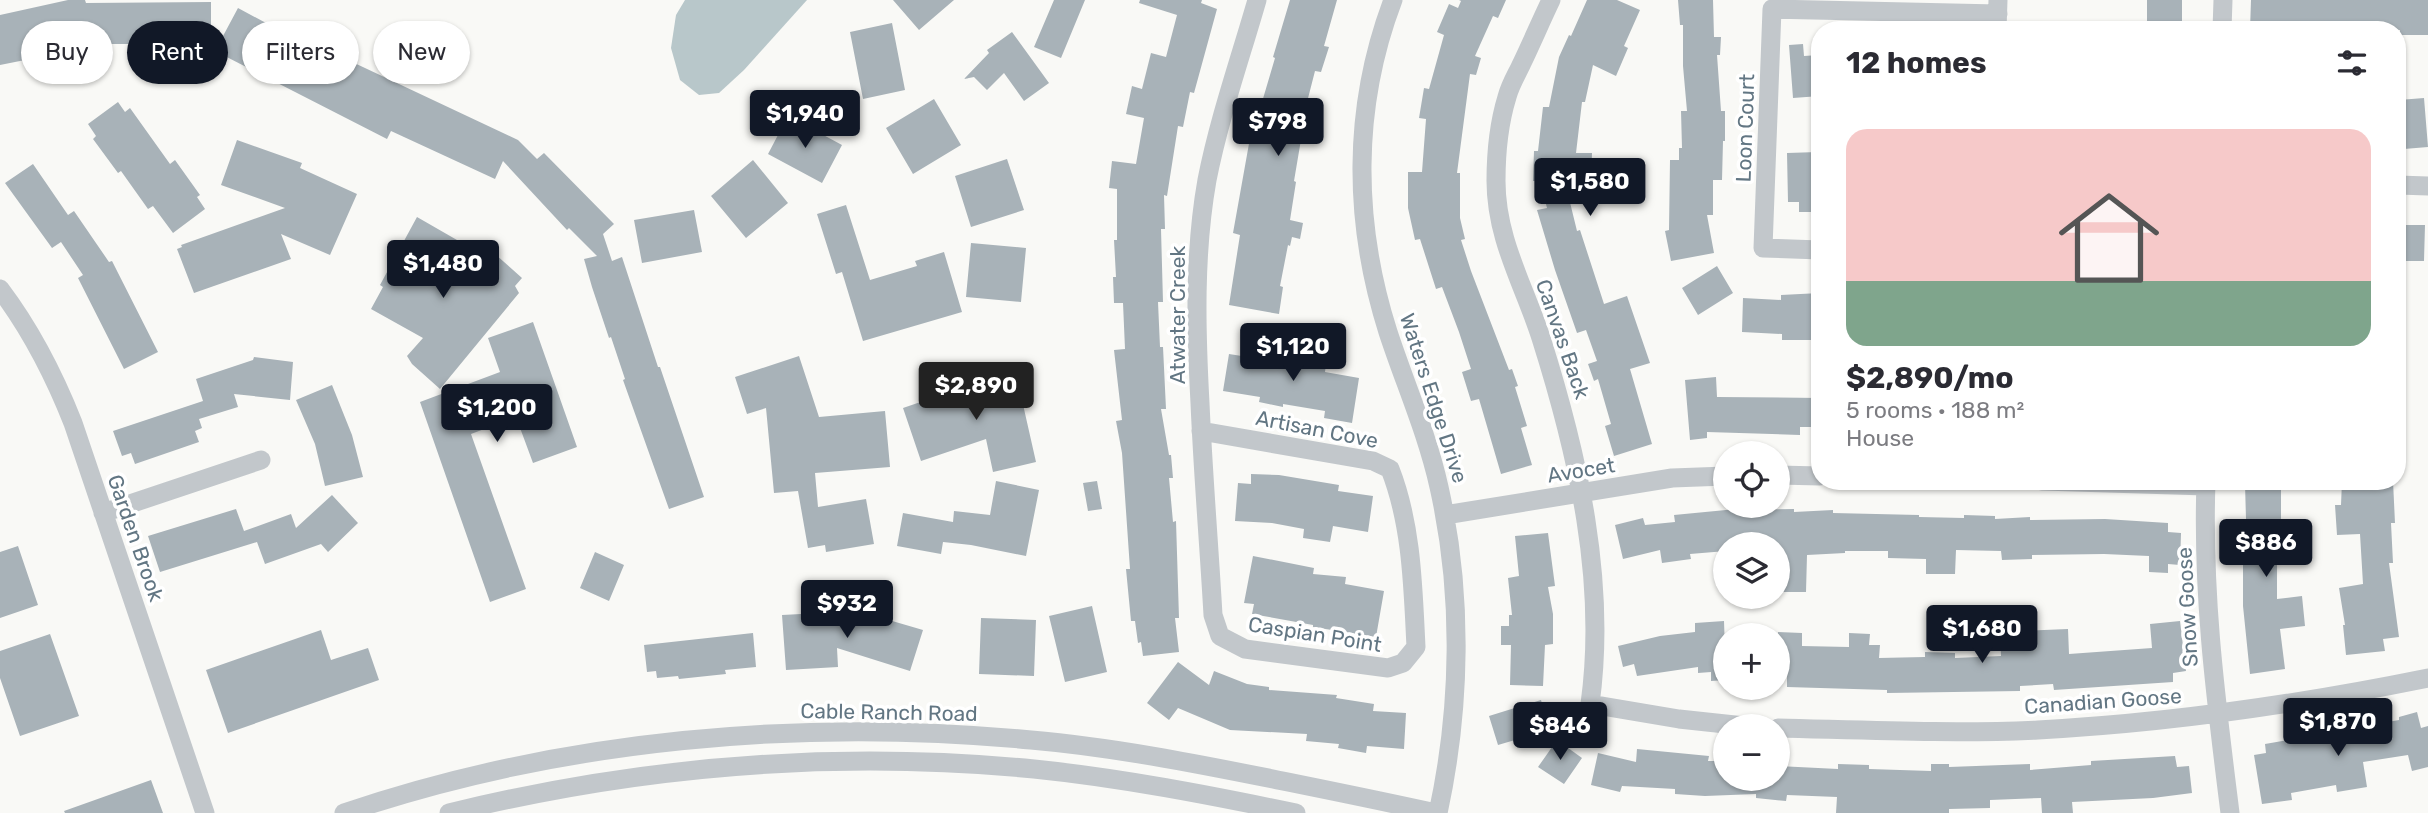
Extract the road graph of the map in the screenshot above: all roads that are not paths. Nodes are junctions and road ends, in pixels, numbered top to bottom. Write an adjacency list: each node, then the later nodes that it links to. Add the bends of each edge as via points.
1 (1257, 0): 11 (street, Atwater Creek, via 1207,180 1198,253)
2 (1393, 0): 19 (street, Waters Edge Drive, via 1366,103 1361,167 1364,225 1378,296 1425,433)
3 (1551, 0): 17 (street, Canvas Back, via 1507,96 1496,182 1501,230 1560,397)
4 (2223, 0): 6 (street)
5 (1998, 14): 9 (street, Loon Court, via 1772,9 1763,248)
6 (2222, 21)
7 (2406, 185): 8 (street)
8 (2428, 186)
9 (1811, 250)
10 (0, 289): 18 (street, Garden Brook, via 58,386)
11 (1201, 431): 20 (street, Atwater Creek, via 1213,615); 21 (street, Artisan Cove, via 1373,461 1390,469 1399,490 1413,579 1416,647)
12 (261, 460): 18 (street)
13 (1790, 475): 15 (street)
14 (1713, 476): 17 (street, Avocet, via 1672,478)
15 (1811, 476)
16 (2206, 490): 23 (street, Snow Goose, via 2205,578)
17 (1581, 493): 19 (street, Avocet); 24 (street, Canvas Back, via 1595,591 1596,664 1590,704)
18 (103, 513): 26 (street, Garden Brook)
19 (1445, 515): 30 (street, Waters Edge Drive, via 1454,582 1456,664 1449,750)
20 (1220, 636): 21 (street, Caspian Point, via 1245,649 1388,668)
21 (1403, 663)
22 (2428, 678): 23 (street, Canadian Goose)
23 (2217, 714): 25 (street, Canadian Goose, via 2037,730); 31 (street, Snow Goose)
24 (1713, 723)
25 (1790, 728)
26 (205, 813)
27 (344, 813): 30 (street, Cable Ranch Road, via 452,781 618,749 743,736 919,732 1130,752)
28 (450, 813): 29 (street, via 619,778 750,765 869,760 1074,773)
29 (1296, 813)
30 (1437, 813)
31 (2230, 813)

